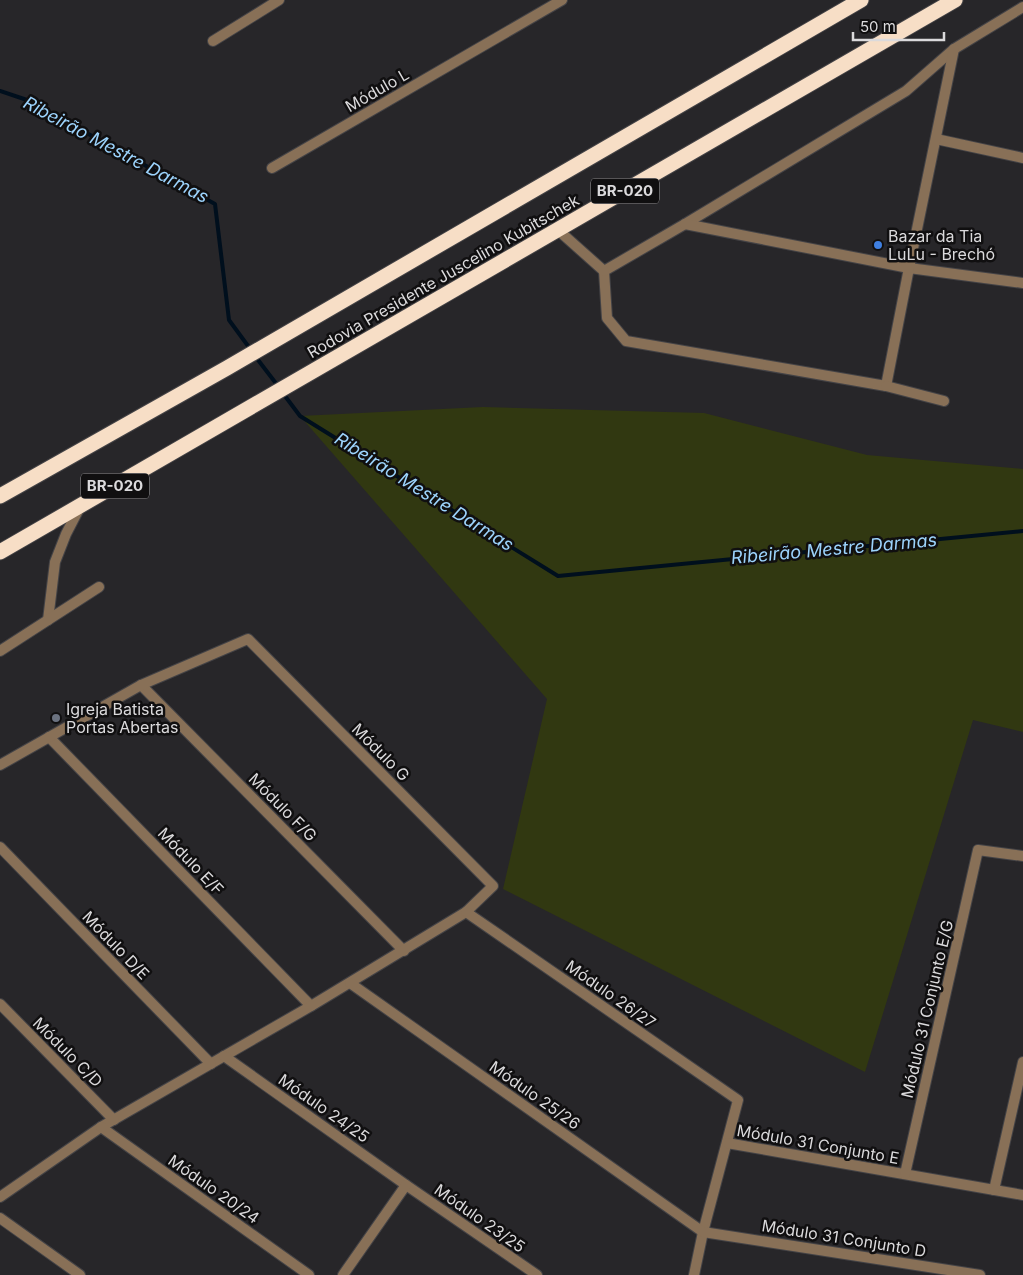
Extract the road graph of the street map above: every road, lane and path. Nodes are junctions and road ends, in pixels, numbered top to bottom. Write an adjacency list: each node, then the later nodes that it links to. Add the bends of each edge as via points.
1 (279, 0): 6 (street)
2 (562, 0): 10 (street, Módulo L)
3 (861, 0): 18 (highway, Rodovia Presidente Juscelino Kubitschek / BR-020)
4 (955, 0): 12 (highway, Rodovia Presidente Juscelino Kubitschek / BR-020)
5 (1023, 7): 7 (street)
6 (213, 41)
7 (954, 48): 8 (street); 11 (street, via 906,90)
8 (936, 139): 9 (street); 13 (street)
9 (1023, 158)
10 (272, 168)
11 (685, 224): 13 (street); 14 (street)
12 (558, 230): 14 (street); 19 (highway, Rodovia Presidente Juscelino Kubitschek / BR-020)
13 (909, 268): 15 (street); 16 (street)
14 (604, 271): 16 (street, via 607,318 626,342)
15 (1023, 283)
16 (886, 386): 17 (street)
17 (944, 401)
18 (0, 496)
19 (80, 506): 20 (highway, Rodovia Presidente Juscelino Kubitschek / BR-020); 22 (street, via 55,562)
20 (0, 552)
21 (99, 587): 22 (street)
22 (48, 620): 23 (street)
23 (0, 651)
24 (141, 685): 25 (street); 29 (street, Módulo G, via 248,640 492,886); 30 (street, Módulo F/G)
25 (49, 737): 26 (street); 33 (street, Módulo E/F)
26 (0, 765)
27 (0, 847): 36 (street, Módulo D/E)
28 (1023, 856): 40 (street, Módulo 31 Conjunto E/G, via 978,850)
29 (466, 912): 30 (street); 39 (street, Módulo 26/27, via 738,1100)
30 (404, 951): 31 (street)
31 (350, 983): 33 (street); 46 (street, Módulo 25/26)
32 (0, 1004): 37 (street, Módulo C/D)
33 (311, 1006): 34 (street)
34 (224, 1056): 36 (street); 41 (street, Módulo 24/25)
35 (1023, 1062): 42 (street)
36 (211, 1064): 37 (street)
37 (114, 1120): 38 (street)
38 (102, 1127): 44 (street); 48 (street, Módulo 20/24)
39 (727, 1143): 40 (street, Módulo 31 Conjunto E); 46 (street)
40 (905, 1174): 42 (street, Módulo 31 Conjunto E)
41 (406, 1185): 49 (street); 50 (street, Módulo 23/25)
42 (994, 1190): 43 (street, Módulo 31 Conjunto E)
43 (1023, 1195)
44 (0, 1197)
45 (0, 1218): 47 (street)
46 (703, 1232): 51 (street); 52 (street, Módulo 31 Conjunto D)
47 (80, 1275)
48 (309, 1275)
49 (343, 1275)
50 (537, 1275)
51 (694, 1275)
52 (980, 1275)

